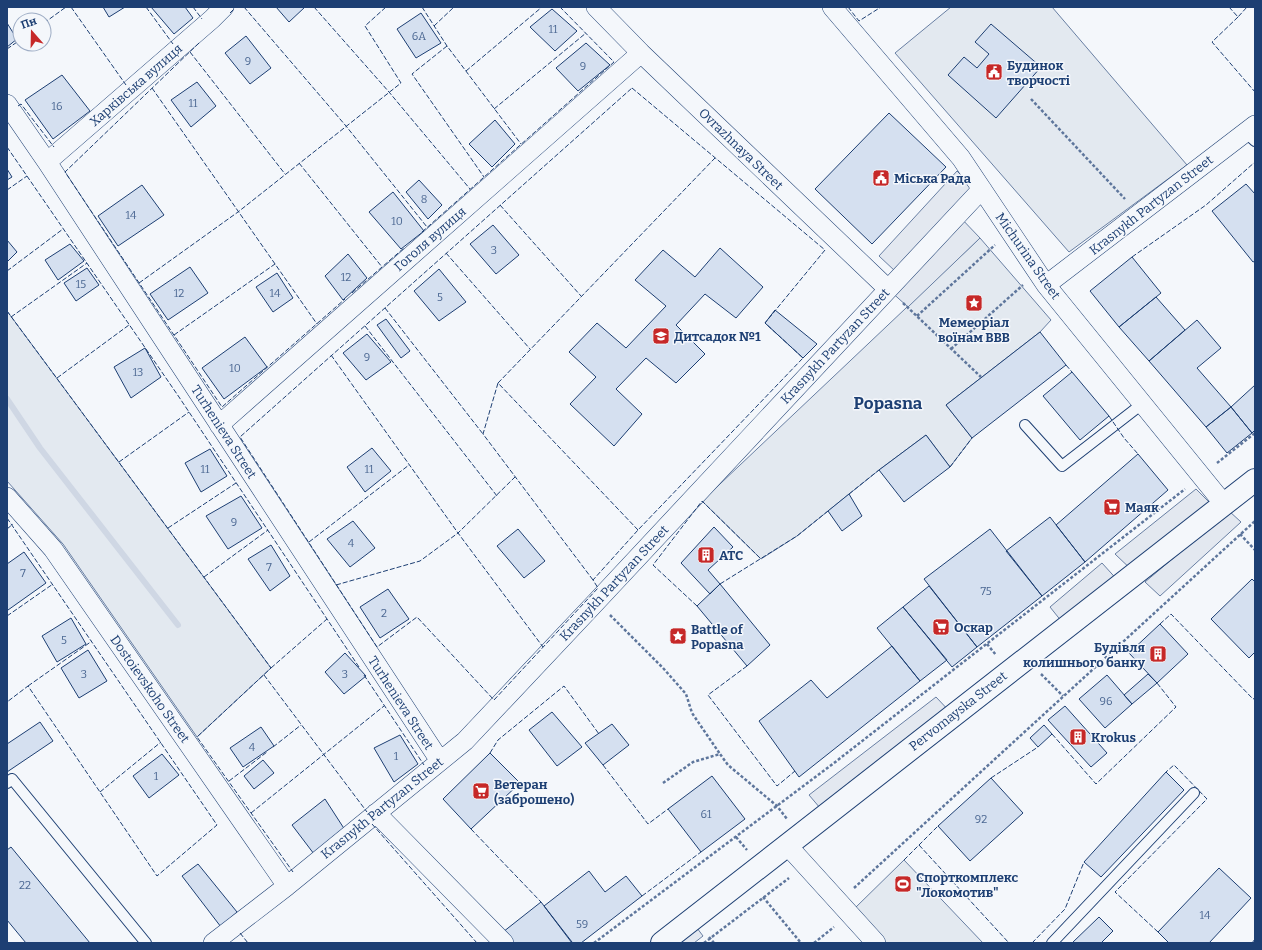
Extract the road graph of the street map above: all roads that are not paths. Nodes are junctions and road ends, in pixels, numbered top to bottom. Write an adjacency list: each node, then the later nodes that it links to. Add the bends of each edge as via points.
1 (224, 7): 7 (street, Харківська вулиця)
2 (596, 7): 4 (street, Ovrazhnaya Street)
3 (832, 7): 8 (street, Michurina Street, via 961,158)
4 (641, 53): 10 (street, Ovrazhnaya Street); 12 (street, Гоголя вулиця)
5 (7, 104): 7 (street, Turhenieva Street)
6 (1252, 133): 9 (street, Krasnykh Partyzan Street, via 1139,214)
7 (47, 162): 12 (street, Turhenieva Street)
8 (982, 189): 9 (street, Michurina Street); 10 (street, Krasnykh Partyzan Street)
9 (1042, 279): 11 (street, Michurina Street)
10 (888, 289): 17 (street, Krasnykh Partyzan Street, via 597,602 465,740)
11 (1142, 404): 13 (lane, via 1062,466); 16 (street, Michurina Street)
12 (219, 425): 17 (street, Turhenieva Street)
13 (1026, 425)
14 (1255, 480): 16 (street, Pervomayska Street)
15 (7, 497): 22 (street, Dostoievskoho Street, via 53,549)
16 (1224, 504): 21 (street, Pervomayska Street)
17 (440, 761): 20 (street, Krasnykh Partyzan Street)
18 (7, 783): 23 (lane, via 12,779)
19 (1194, 793): 28 (lane)
20 (376, 813): 22 (street, Krasnykh Partyzan Street); 25 (street)
21 (793, 840): 26 (street, Pervomayska Street); 27 (street, via 806,865)
22 (287, 886): 24 (street, Krasnykh Partyzan Street)
23 (146, 943)
24 (213, 943)
25 (504, 943)
26 (662, 943)
27 (876, 943)
28 (1052, 943)

